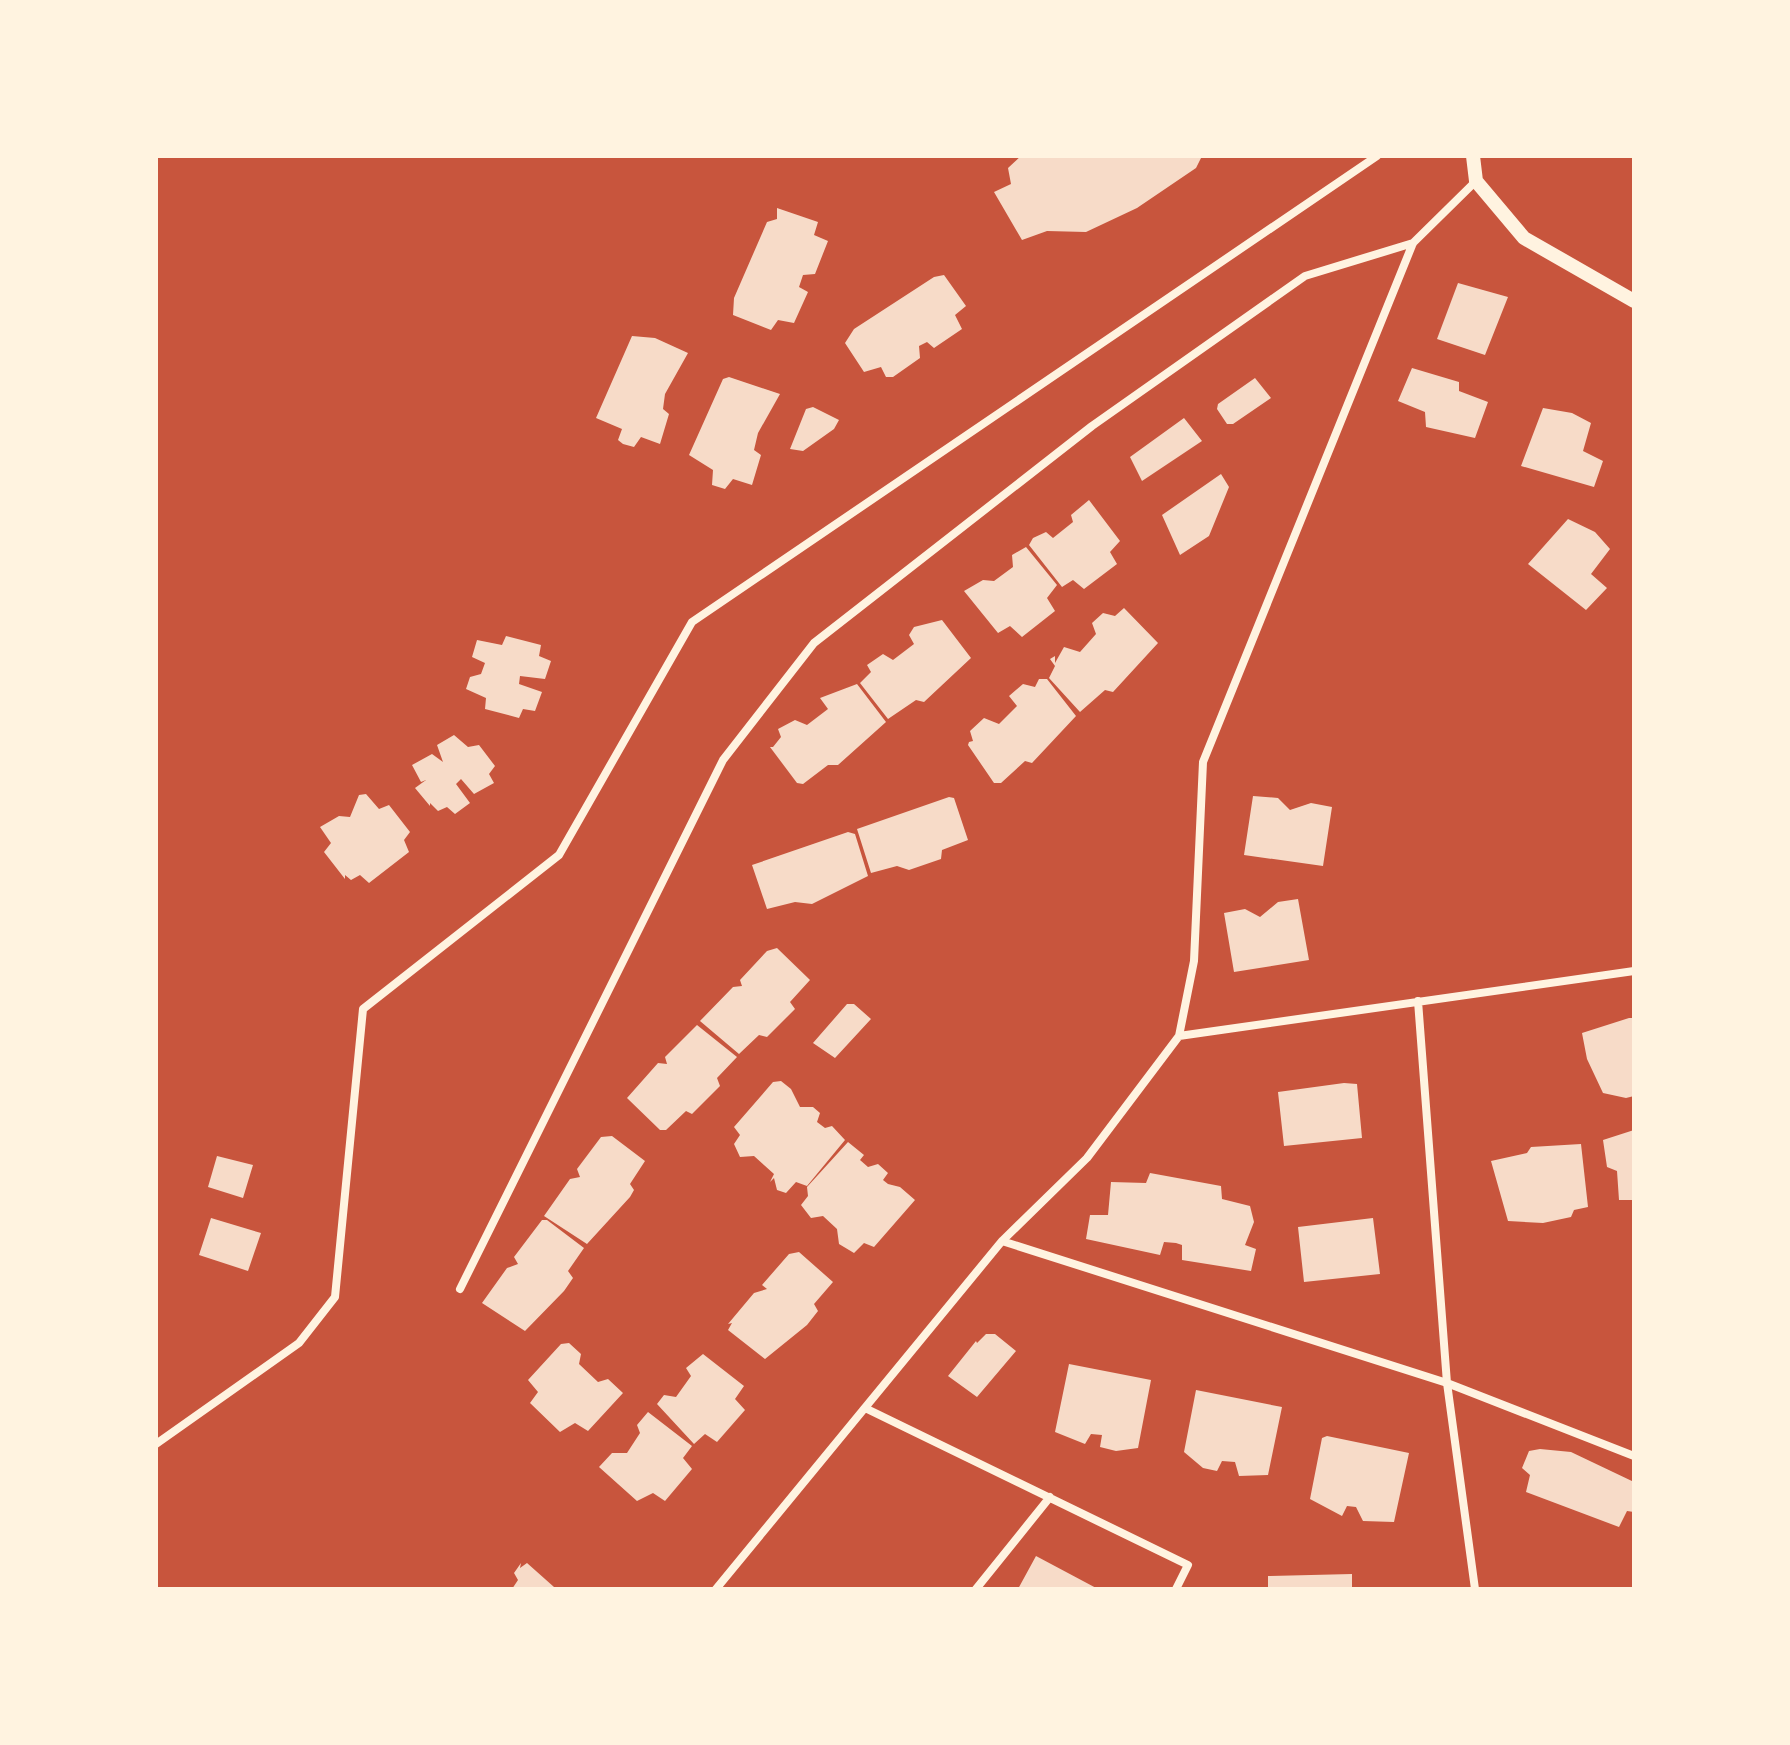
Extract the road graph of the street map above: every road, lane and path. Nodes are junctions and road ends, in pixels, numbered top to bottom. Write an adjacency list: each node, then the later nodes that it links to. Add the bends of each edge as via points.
1 (1377, 156): 13 (street, via 692,622 559,855 363,1009 335,1297 299,1343)
2 (1473, 156): 3 (street)
3 (1476, 181): 4 (street); 5 (street, via 1524,238)
4 (1413, 243): 8 (street, via 1203,762 1194,961); 10 (street, via 1305,276 1092,426 814,643 723,760)
5 (1634, 301)
6 (1634, 971): 7 (street)
7 (1418, 1001): 8 (street); 11 (street)
8 (1179, 1036): 9 (street, via 1087,1158)
9 (1002, 1241): 11 (street); 12 (street)
10 (460, 1289)
11 (1447, 1383): 14 (street); 19 (street)
12 (865, 1408): 15 (street); 16 (street)
13 (156, 1444)
14 (1634, 1456)
15 (1050, 1497): 17 (street); 18 (street, via 1188,1565)
16 (716, 1589)
17 (976, 1589)
18 (1176, 1589)
19 (1475, 1589)

